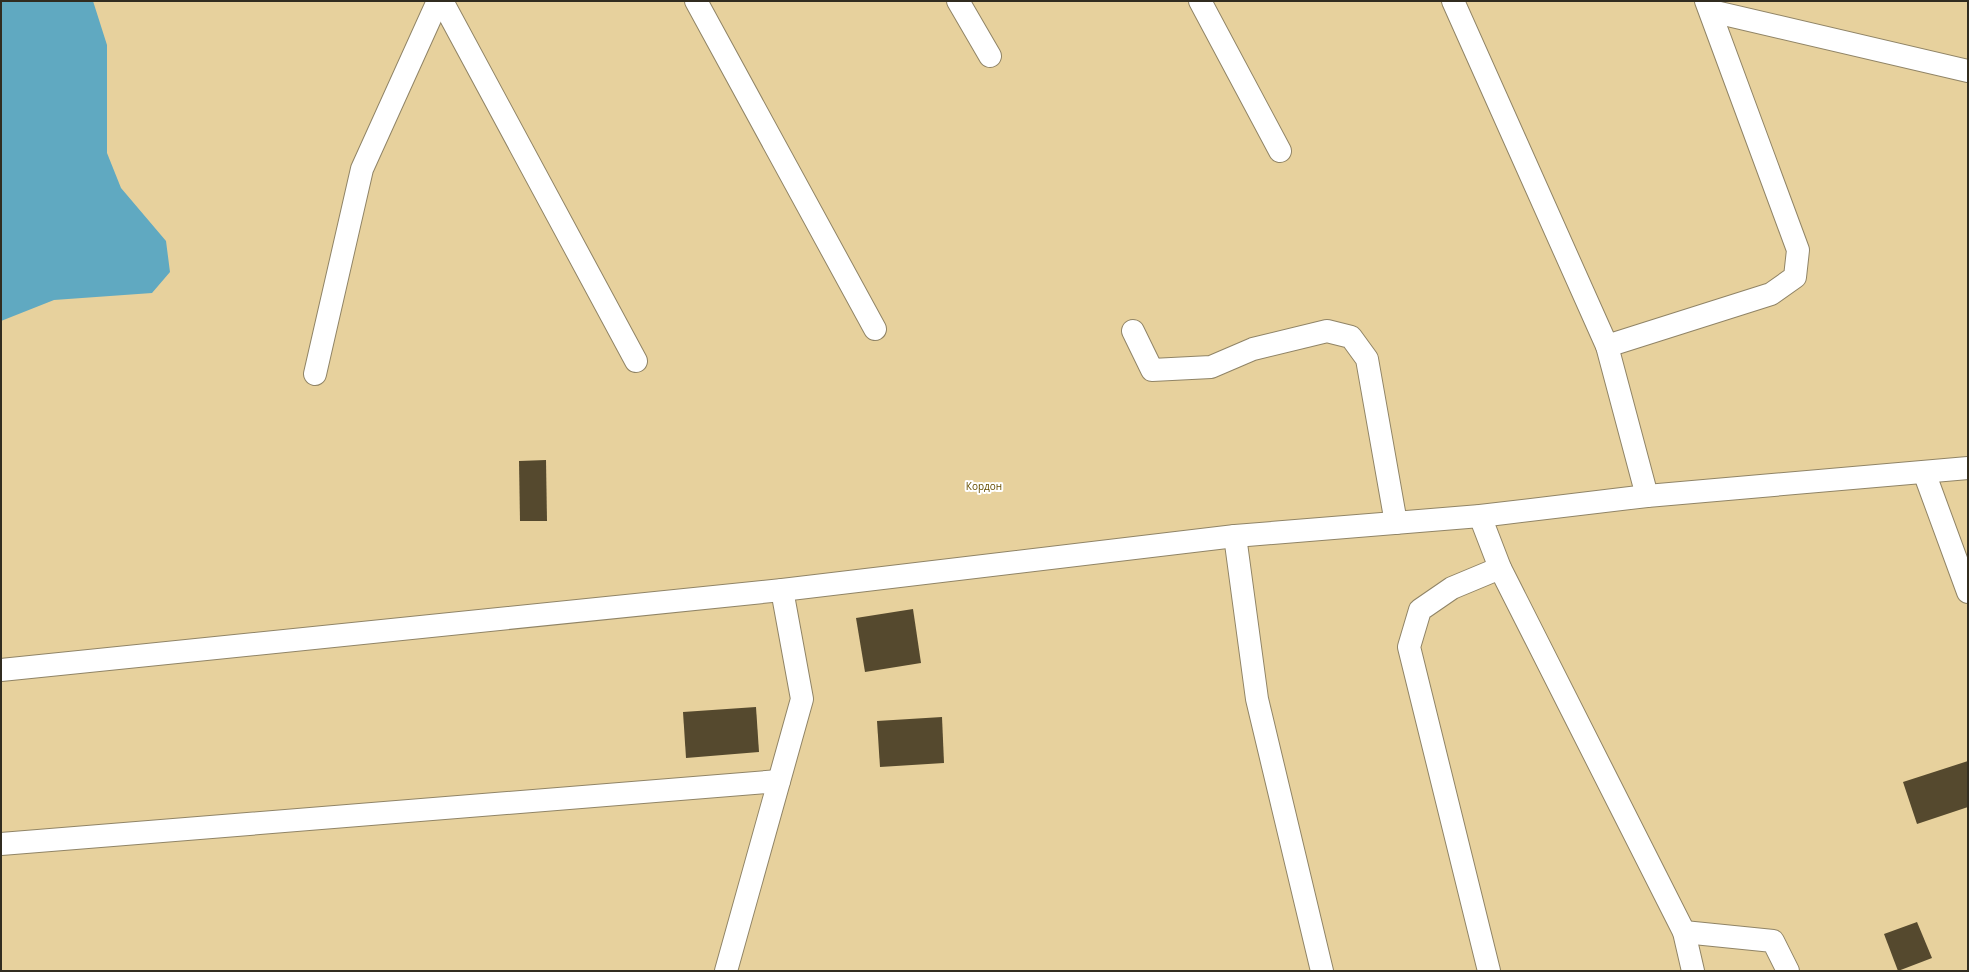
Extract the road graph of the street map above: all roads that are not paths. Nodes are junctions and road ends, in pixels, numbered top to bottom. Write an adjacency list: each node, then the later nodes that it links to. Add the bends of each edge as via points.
1 (438, 1): 15 (street, via 362,169)
2 (442, 1): 14 (street)
3 (696, 1): 11 (street)
4 (958, 1): 8 (street)
5 (1200, 1): 10 (street)
6 (1453, 1): 13 (street)
7 (1709, 6): 9 (street); 13 (street, via 1798,250 1795,277 1771,294)
8 (990, 56)
9 (1968, 71)
10 (1280, 151)
11 (875, 329)
12 (1133, 330): 20 (street, via 1152,370 1211,366 1253,349 1327,331 1351,337 1367,359)
13 (1607, 346): 18 (street)
14 (636, 361)
15 (315, 374)
16 (1968, 468): 17 (street)
17 (1924, 472): 18 (street); 24 (street)
18 (1647, 496): 19 (street)
19 (1480, 516): 20 (street); 22 (street)
20 (1396, 523): 21 (street)
21 (1236, 536): 23 (street); 30 (street, via 1257,699)
22 (1500, 568): 28 (street); 31 (street, via 1452,588 1420,610 1409,647)
23 (782, 590): 25 (street); 26 (street, via 802,700)
24 (1968, 592)
25 (1, 670)
26 (779, 781): 27 (street); 29 (street)
27 (1, 844)
28 (1684, 932): 32 (street); 33 (street, via 1773,941)
29 (726, 971)
30 (1322, 971)
31 (1489, 971)
32 (1693, 971)
33 (1788, 971)

